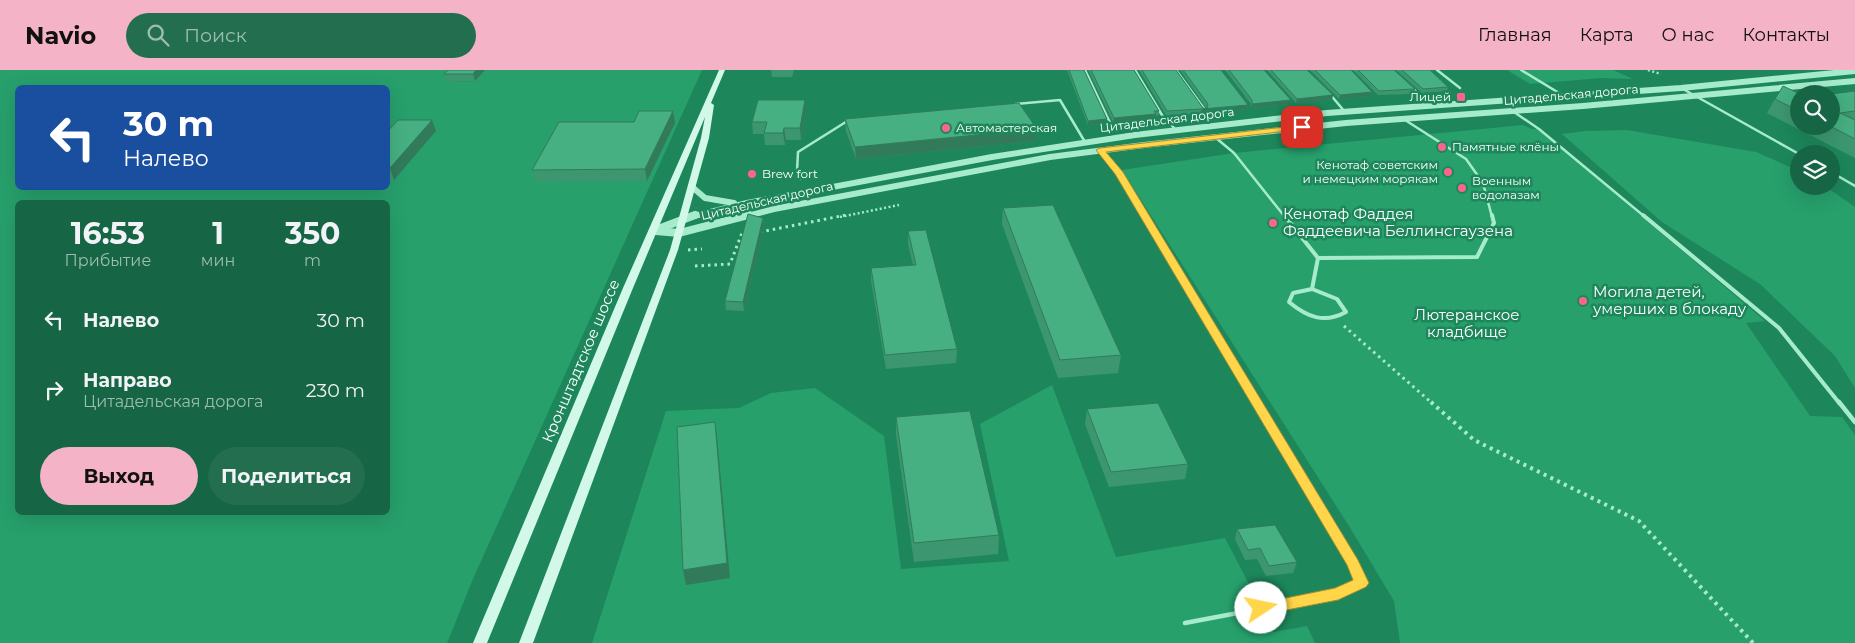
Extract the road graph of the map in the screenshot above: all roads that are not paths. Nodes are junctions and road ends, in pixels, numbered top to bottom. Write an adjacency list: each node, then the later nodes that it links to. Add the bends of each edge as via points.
1 (722, 70): 13 (main road, Кронштадтское шоссе)
2 (1085, 70): 23 (lane)
3 (1135, 70): 24 (lane, via 1162,115)
4 (1176, 70): 18 (lane)
5 (1437, 70): 10 (lane)
6 (1521, 70): 14 (lane)
7 (1855, 71): 11 (street, Цитадельская дорога)
8 (1406, 82): 16 (lane)
9 (1855, 82): 15 (street, Цитадельская дорога)
10 (1460, 88)
11 (1681, 88): 14 (street, Цитадельская дорога); 15 (lane)
12 (1328, 91): 19 (lane)
13 (713, 92): 31 (main road, Кронштадтское шоссе); 35 (main road, Кронштадтское шоссе)
14 (1565, 96): 19 (street, Цитадельская дорога)
15 (1695, 96): 20 (street, Цитадельская дорога); 27 (lane)
16 (1424, 99)
17 (1012, 105): 26 (lane, via 1060,100)
18 (1205, 110)
19 (1345, 112): 24 (street, Цитадельская дорога)
20 (1514, 112): 22 (street, Цитадельская дорога); 39 (lane, via 1539,129 1779,328)
21 (858, 119): 30 (lane, via 848,120 798,152)
22 (1403, 119): 25 (street, Цитадельская дорога); 37 (lane, via 1466,159 1483,183 1494,223 1477,257)
23 (1113, 129)
24 (1176, 130): 26 (street, Цитадельская дорога)
25 (1214, 136): 28 (street, Цитадельская дорога); 37 (lane, via 1234,153)
26 (1085, 142): 33 (street, Цитадельская дорога)
27 (1790, 149)
28 (1100, 150): 36 (street, Цитадельская дорога, via 883,188); 40 (lane, via 1119,172 1353,564 1361,583 1338,594)
29 (1840, 177): 32 (lane)
30 (800, 179)
31 (691, 186): 33 (street, via 708,200); 34 (main road, Кронштадтское шоссе)
32 (1855, 186)
33 (747, 203): 34 (street, Цитадельская дорога)
34 (684, 218): 35 (street, Цитадельская дорога); 36 (main road, Кронштадтское шоссе)
35 (653, 231): 36 (street, Цитадельская дорога); 41 (main road, Кронштадтское шоссе)
36 (680, 233): 42 (main road, Кронштадтское шоссе)
37 (1318, 258): 38 (lane)
38 (1312, 289): 38 (lane, via 1292,294 1289,302 1301,313 1319,319 1336,319 1346,312 1342,301)
39 (1855, 422)
40 (1185, 623)
41 (480, 643)
42 (526, 643)

